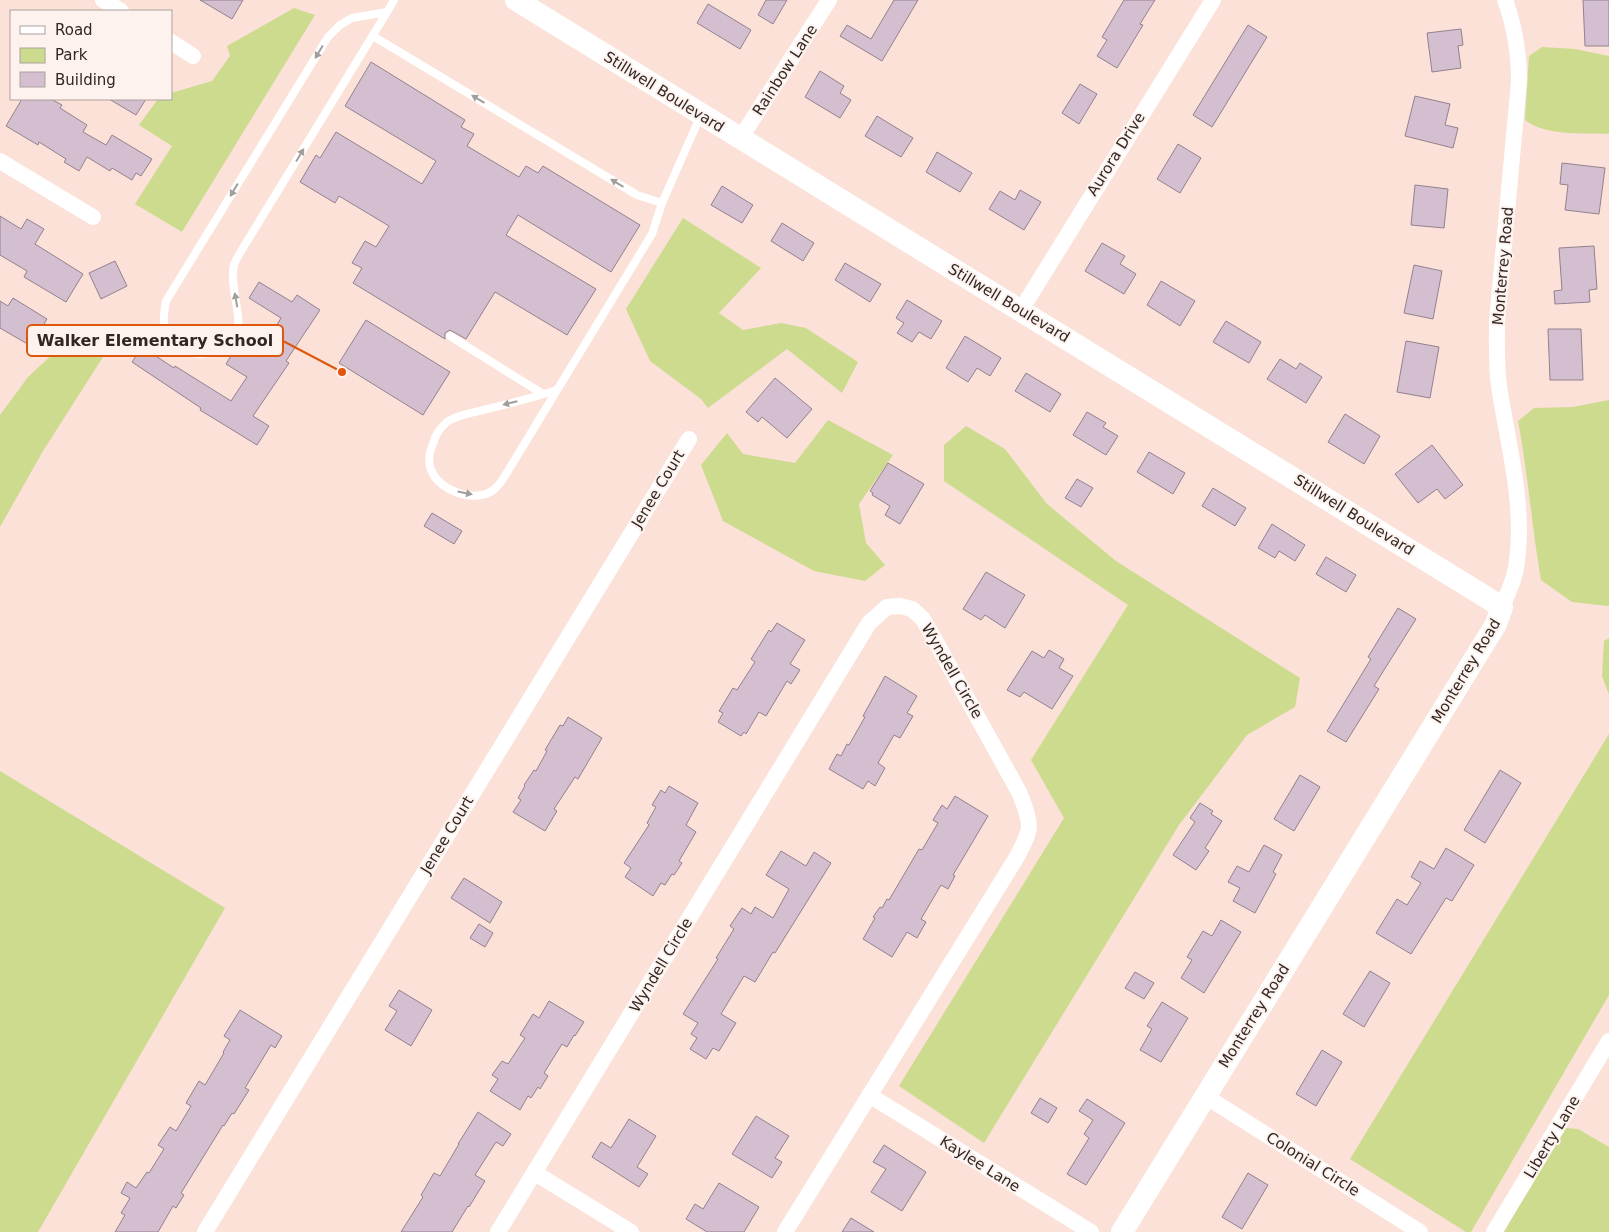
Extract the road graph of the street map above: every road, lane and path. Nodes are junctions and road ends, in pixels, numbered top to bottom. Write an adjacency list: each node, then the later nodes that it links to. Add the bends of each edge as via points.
1 (103, 0): 7 (street)
2 (394, 0): 8 (lane)
3 (516, 0): 12 (street, Stillwell Boulevard)
4 (829, 0): 13 (street, Rainbow Lane)
5 (1213, 0): 17 (street, Aurora Drive)
6 (1506, 0): 22 (street, Monterrey Road, via 1517,45 1519,81 1496,322 1499,385 1514,463 1519,534 1516,569)
7 (119, 10)
8 (387, 12): 9 (lane); 9 (lane, one-way to 9, via 352,18 328,37 166,301 164,328 168,337 187,353 214,353 227,348 234,339 239,326 234,265)
9 (373, 36): 15 (lane, one-way to 9, via 637,195)
10 (172, 43): 11 (street)
11 (193, 56)
12 (701, 115): 13 (street, Stillwell Boulevard); 15 (lane)
13 (740, 139): 17 (street, Stillwell Boulevard)
14 (0, 161): 16 (street)
15 (662, 203): 19 (lane, via 652,234)
16 (93, 217)
17 (1021, 310): 22 (street, Stillwell Boulevard)
18 (450, 336): 20 (lane)
19 (557, 390): 20 (lane); 20 (lane, one-way to 19, via 448,421 436,434 430,450 429,466 437,480 447,488 466,495 487,493 496,488)
20 (543, 394)
21 (689, 439): 27 (street, Jenee Court)
22 (1502, 607): 25 (street, Monterrey Road, via 1496,624)
23 (1609, 1041): 34 (street, Liberty Lane)
24 (868, 1095): 26 (street, Wyndell Circle, via 1015,860 1029,827 1019,792 932,635 912,609 900,606 887,607 869,623); 30 (street, Wyndell Circle); 31 (street, Kaylee Lane)
25 (1205, 1096): 32 (street, Monterrey Road); 33 (street, Colonial Circle)
26 (535, 1173): 28 (street, Wyndell Circle); 29 (street)
27 (205, 1232)
28 (498, 1232)
29 (630, 1232)
30 (785, 1232)
31 (1091, 1232)
32 (1122, 1232)
33 (1420, 1232)
34 (1494, 1232)

